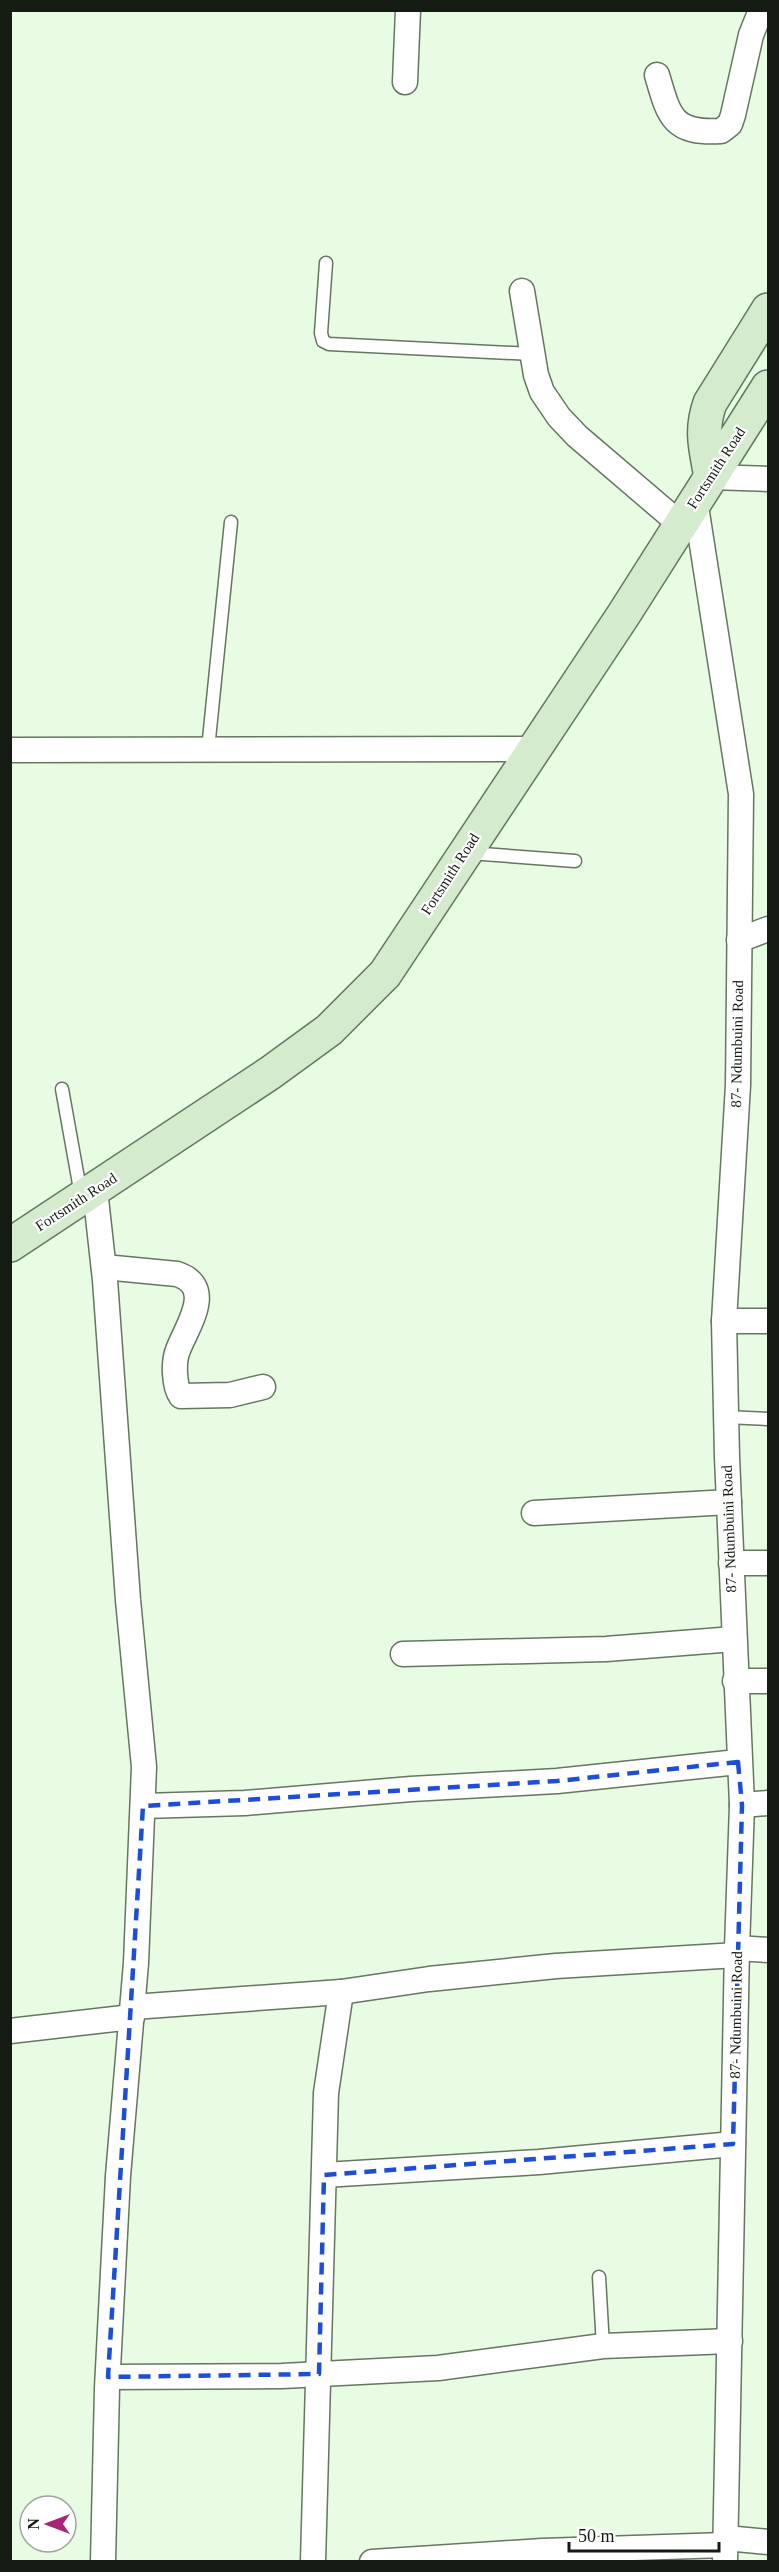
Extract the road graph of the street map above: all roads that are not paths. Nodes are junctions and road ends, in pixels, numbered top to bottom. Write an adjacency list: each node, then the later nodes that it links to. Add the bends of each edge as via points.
1 (408, 10): 4 (street)
2 (761, 10): 3 (street, via 751,35 733,115 721,131 694,129 672,119)
3 (657, 75)
4 (405, 82)
5 (326, 263): 8 (lane, via 321,333 323,341 329,344)
6 (522, 291): 8 (street)
7 (768, 310): 11 (street, via 710,403 704,420)
8 (532, 354): 11 (street, via 543,392 559,417 578,436)
9 (768, 387): 11 (street, Fortsmith Road)
10 (768, 478): 11 (street)
11 (695, 500): 14 (street, Fortsmith Road); 19 (street, 87- Ndumbuini Road, via 741,794)
12 (231, 522): 13 (lane)
13 (208, 749): 14 (street); 15 (street)
14 (533, 749): 16 (street, Fortsmith Road)
15 (10, 750)
16 (465, 852): 17 (lane); 21 (street, Fortsmith Road, via 385,974 329,1030)
17 (575, 861)
18 (768, 929): 19 (street)
19 (739, 940): 25 (street, 87- Ndumbuini Road, via 738,1085)
20 (62, 1089): 21 (lane)
21 (88, 1195): 22 (street, Fortsmith Road); 23 (street)
22 (10, 1245)
23 (104, 1267): 26 (street, via 177,1274 194,1284 191,1325 175,1360 177,1391 181,1396 230,1395); 40 (street, via 144,1767)
24 (765, 1319): 25 (street)
25 (724, 1321): 27 (street, 87- Ndumbuini Road)
26 (263, 1387)
27 (726, 1417): 28 (lane); 29 (street, 87- Ndumbuini Road)
28 (768, 1419)
29 (729, 1502): 30 (street); 31 (street, 87- Ndumbuini Road)
30 (534, 1514)
31 (731, 1563): 32 (street); 33 (street, 87- Ndumbuini Road)
32 (768, 1563)
33 (734, 1639): 34 (street, via 606,1648); 35 (street, 87- Ndumbuini Road)
34 (403, 1654)
35 (735, 1681): 36 (street); 37 (street, 87- Ndumbuini Road)
36 (768, 1681)
37 (738, 1762): 39 (street, 87- Ndumbuini Road); 40 (street, via 558,1781 245,1803)
38 (768, 1803): 39 (street)
39 (742, 1805): 42 (street, 87- Ndumbuini Road)
40 (143, 1806): 44 (street)
41 (768, 1950): 42 (street)
42 (737, 1952): 43 (street, via 556,1966); 46 (street, 87- Ndumbuini Road)
43 (341, 1992): 44 (street); 47 (street, via 326,2093)
44 (133, 2012): 45 (street); 52 (street, via 118,2176)
45 (10, 2031)
46 (733, 2144): 47 (street, via 539,2162); 49 (street, 87- Ndumbuini Road)
47 (324, 2175): 51 (street)
48 (599, 2277): 50 (lane)
49 (730, 2340): 50 (street); 54 (street, 87- Ndumbuini Road)
50 (603, 2346): 51 (street, via 438,2368)
51 (319, 2374): 52 (street); 56 (street)
52 (108, 2377): 55 (street)
53 (768, 2542): 54 (street)
54 (726, 2548): 57 (street, via 542,2551)
55 (103, 2562)
56 (314, 2562)
57 (372, 2562)

